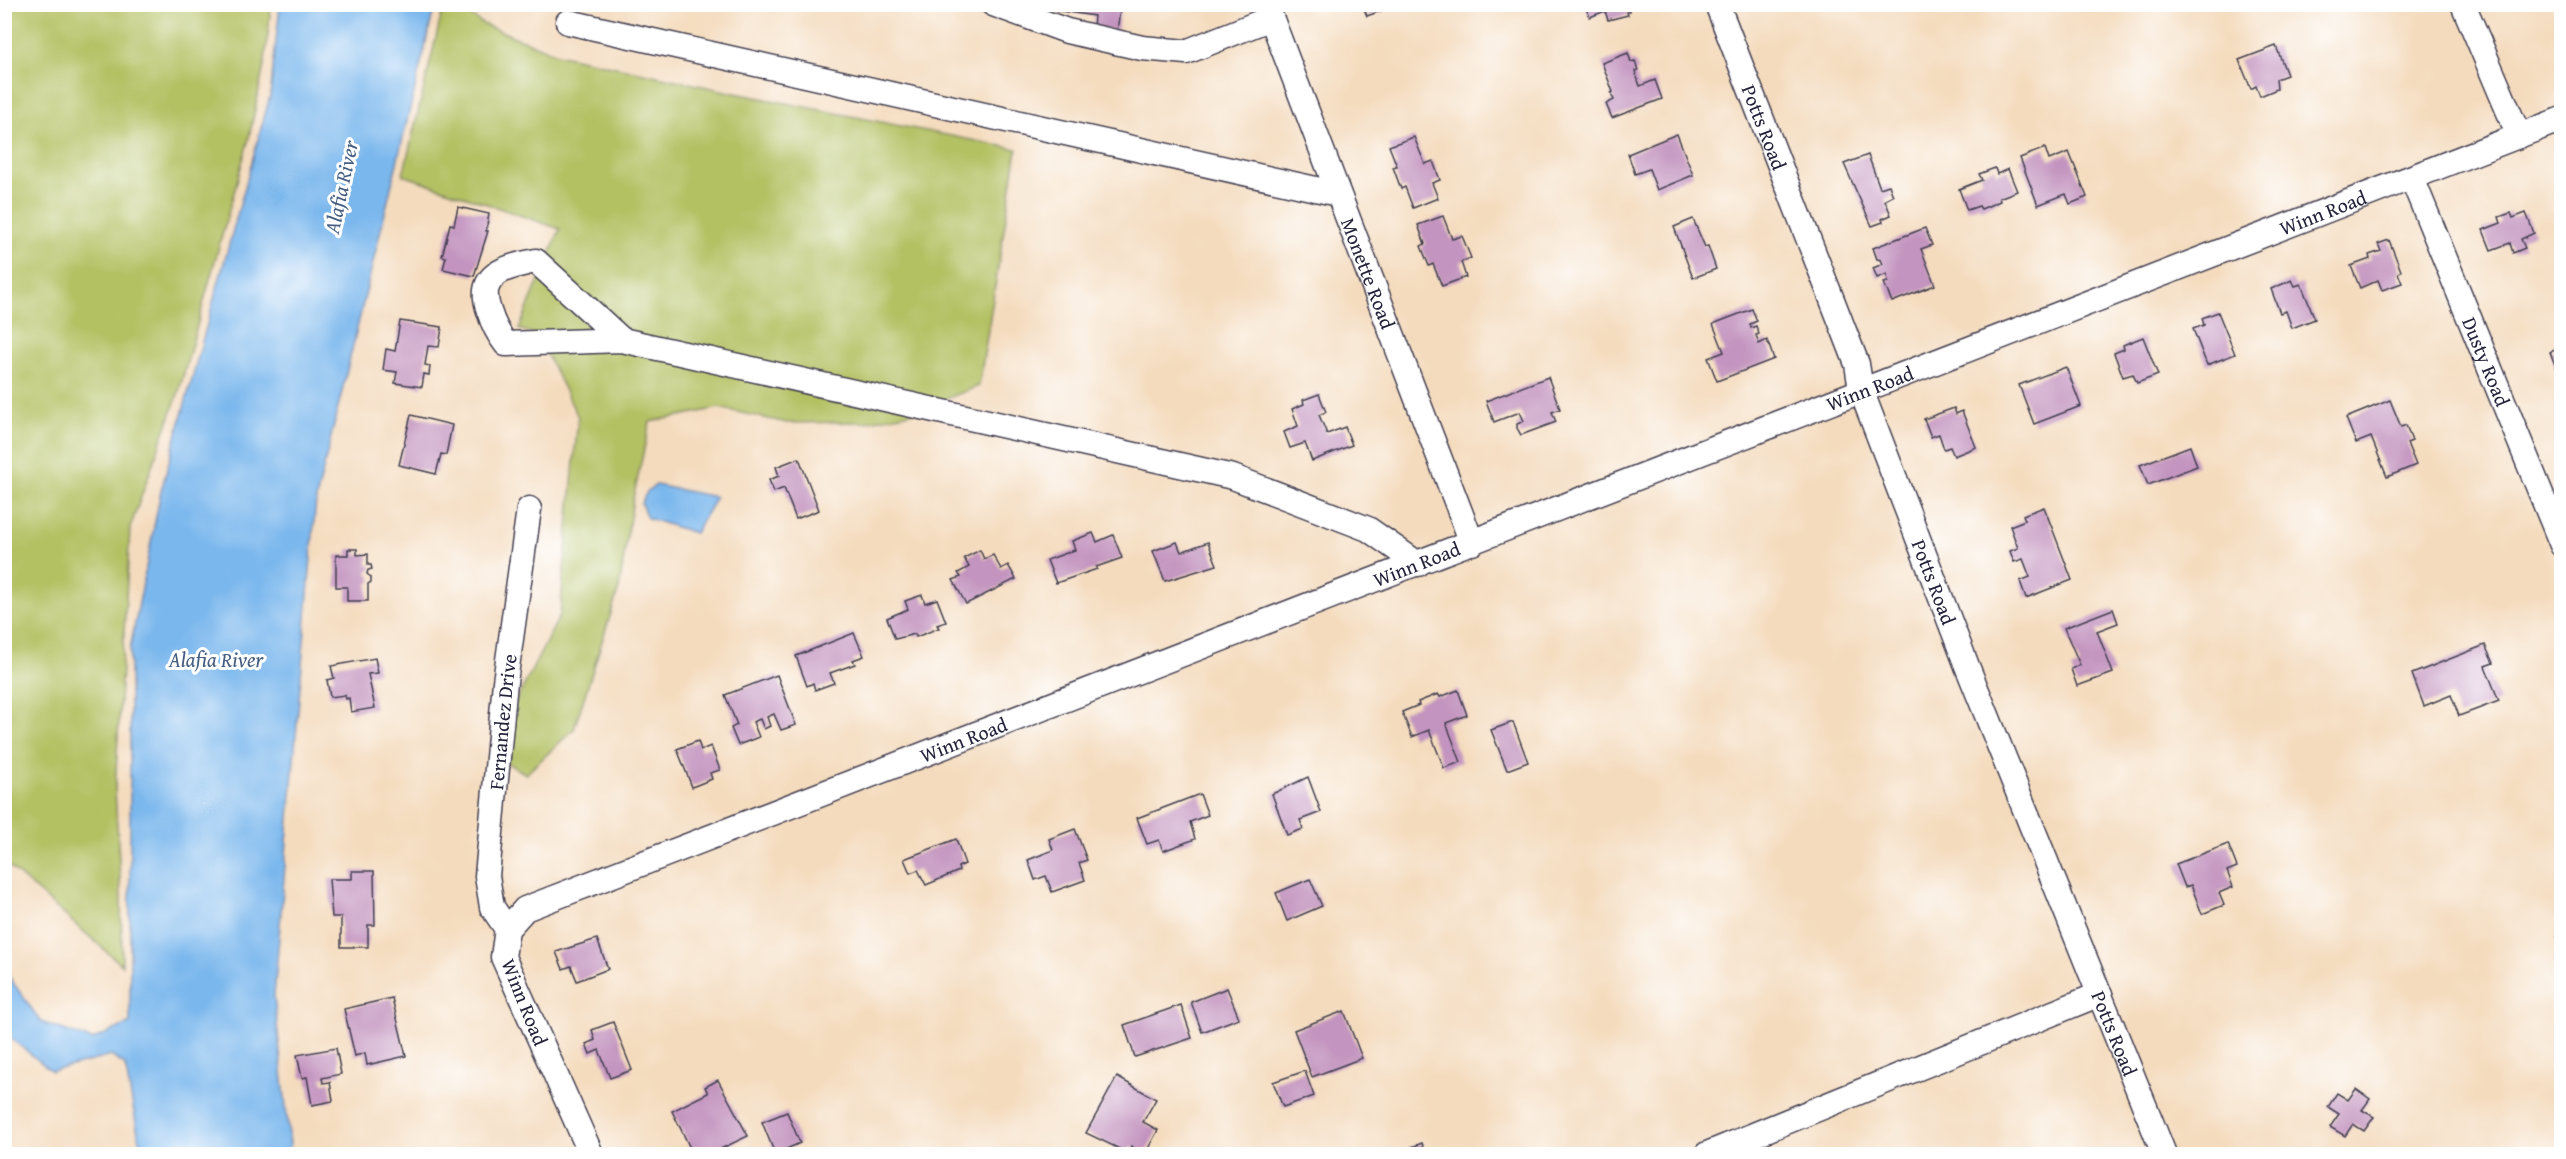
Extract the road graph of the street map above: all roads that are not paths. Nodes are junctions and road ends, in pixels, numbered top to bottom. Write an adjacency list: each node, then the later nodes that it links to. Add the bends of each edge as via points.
1 (993, 4): 4 (street, via 1067,31 1142,48 1186,52)
2 (1718, 4): 11 (street, Potts Road, via 1857,364)
3 (2463, 4): 7 (street)
4 (1268, 11): 9 (street, Monette Road)
5 (568, 22): 9 (street)
6 (2562, 119): 7 (street, Winn Road)
7 (2519, 136): 8 (street, Winn Road)
8 (2412, 177): 11 (street, Winn Road); 14 (street, Dusty Road)
9 (1338, 194): 13 (street, Monette Road)
10 (622, 340): 10 (street, via 536,261 512,266 494,276 486,286 484,297 497,332 506,344); 15 (street, via 1233,477 1368,529)
11 (1861, 390): 13 (street, Winn Road); 17 (street, Potts Road)
12 (529, 509): 16 (street, Fernandez Drive, via 504,682 487,876 492,907)
13 (1472, 543): 15 (street, Winn Road)
14 (2562, 545)
15 (1418, 564): 16 (street, Winn Road, via 525,909)
16 (507, 929): 18 (street, Winn Road, via 503,957)
17 (2100, 994): 19 (street); 20 (street, Potts Road)
18 (591, 1155)
19 (1707, 1155)
20 (2164, 1155)

